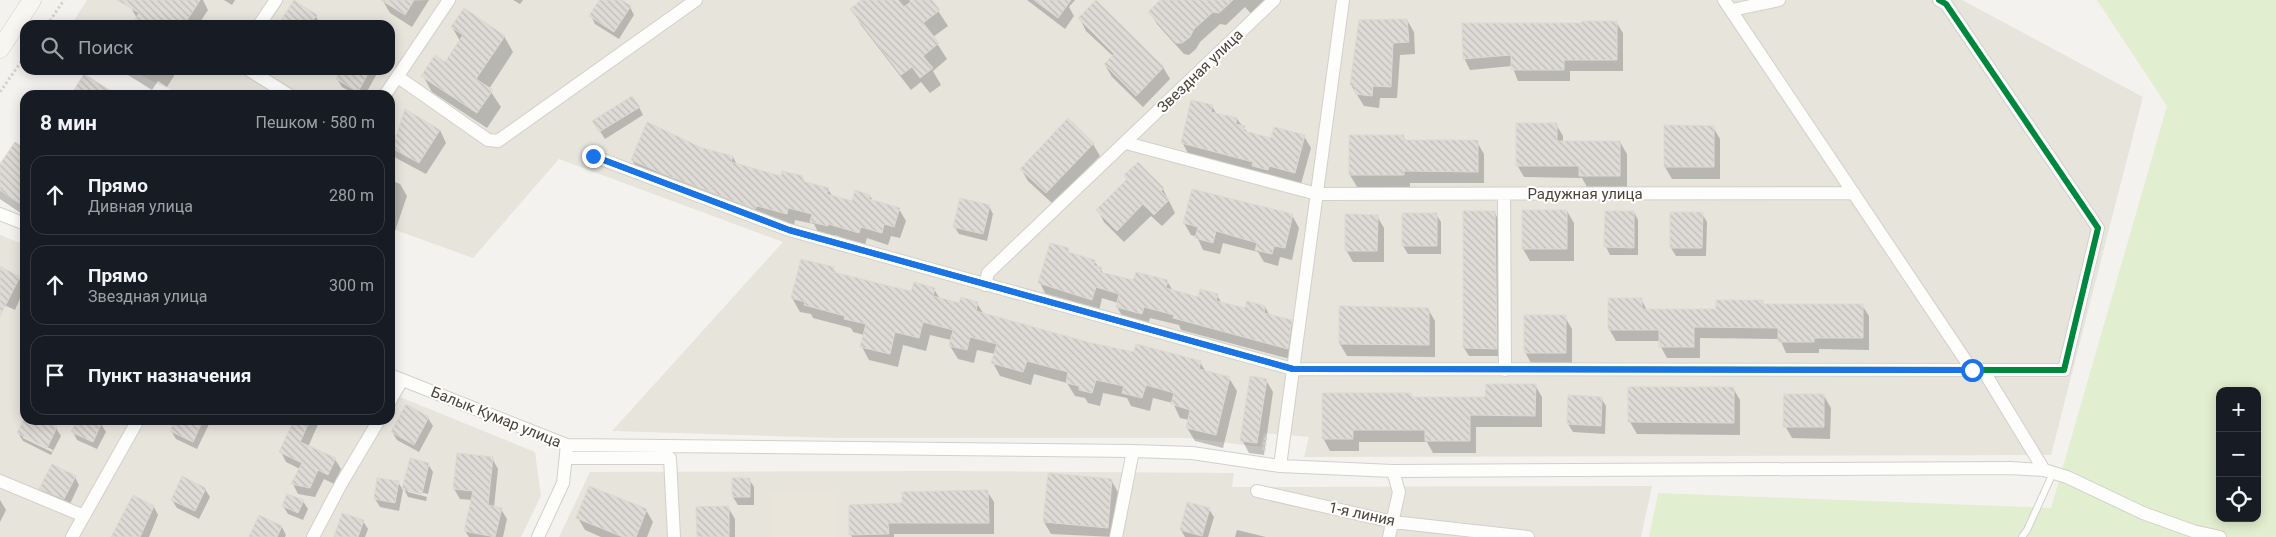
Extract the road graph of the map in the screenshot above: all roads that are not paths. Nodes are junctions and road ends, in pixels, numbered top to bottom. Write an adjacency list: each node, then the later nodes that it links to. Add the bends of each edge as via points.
1 (32, 0): 11 (main road)
2 (276, 0): 10 (street)
3 (449, 0): 13 (street)
4 (696, 0): 13 (street, via 498,141 488,140)
5 (1274, 0): 16 (street, Звездная улица)
6 (1343, 0): 19 (street)
7 (1779, 0): 9 (street)
8 (1939, 0): 26 (street, via 1946,4 2098,228 2064,370)
9 (1728, 5): 18 (street)
10 (262, 20)
11 (0, 48)
12 (257, 75): 14 (street)
13 (398, 77): 15 (street)
14 (281, 90)
15 (389, 90)
16 (1126, 142): 19 (street); 23 (street, Звездная улица, via 988,273)
17 (593, 156): 23 (street, via 789,230)
18 (1854, 193): 20 (street, Радужная улица); 26 (street)
19 (1317, 194): 20 (street, Радужная улица); 24 (street)
20 (1504, 194): 25 (street)
21 (0, 214): 22 (street)
22 (20, 222)
23 (985, 285): 24 (street)
24 (1293, 369): 25 (street); 34 (street)
25 (1505, 370): 26 (street)
26 (1978, 370): 36 (street)
27 (395, 377): 28 (street, Балык Кумар улица)
28 (402, 380): 29 (street); 32 (street, Балык Кумар улица)
29 (395, 392)
30 (135, 425): 39 (street)
31 (376, 425): 42 (street)
32 (566, 451): 33 (street); 43 (street, Балык Кумар улица, via 563,483); 44 (street, via 670,458)
33 (1133, 451): 34 (street, via 1192,453); 45 (street)
34 (1280, 466): 35 (street)
35 (1393, 471): 36 (street, via 1980,468); 40 (street, via 1399,492)
36 (2048, 471): 48 (lane); 49 (street, via 2170,523)
37 (0, 481): 39 (street)
38 (1257, 491): 40 (street, 1-я линия)
39 (84, 516): 41 (street)
40 (1393, 522): 46 (street); 47 (street, 1-я линия)
41 (72, 537)
42 (313, 537)
43 (538, 537)
44 (674, 537)
45 (1116, 537)
46 (1389, 537)
47 (1528, 537)
48 (2022, 537)
49 (2220, 537)

